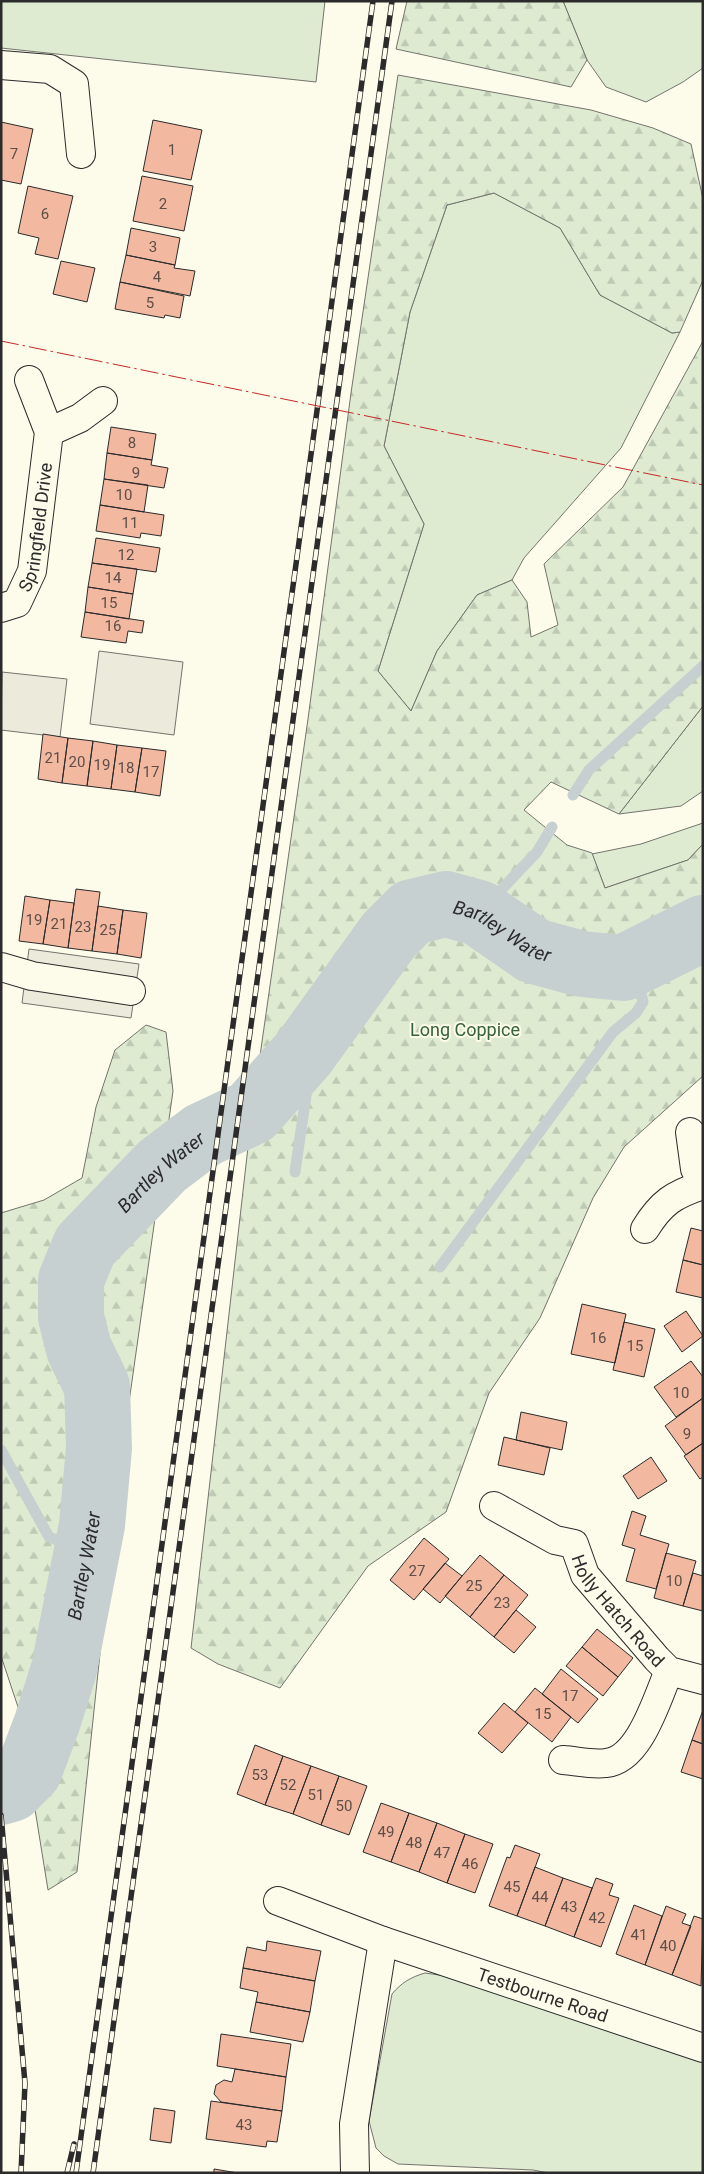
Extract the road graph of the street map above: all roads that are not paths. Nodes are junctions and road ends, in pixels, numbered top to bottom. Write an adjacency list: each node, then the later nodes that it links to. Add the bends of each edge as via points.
1 (1, 65): 2 (street, via 50,69 74,84)
2 (80, 154)
3 (29, 380): 5 (street, Springfield Drive)
4 (103, 401): 5 (street, via 80,418)
5 (49, 432): 6 (street, Springfield Drive, via 32,571 17,603)
6 (1, 608)
7 (1, 967): 8 (street, via 32,976)
8 (131, 991)
9 (690, 1132): 10 (street, via 695,1168)
10 (703, 1184): 11 (street, via 678,1193 656,1211)
11 (646, 1229)
12 (494, 1506): 13 (street, Holly Hatch Road, via 555,1540 574,1544 586,1576)
13 (669, 1671): 14 (street, Holly Hatch Road); 15 (street, Holly Hatch Road, via 638,1741 619,1760 605,1764)
14 (703, 1680)
15 (563, 1760)
16 (278, 1901): 17 (street, Testbourne Road)
17 (383, 1941): 18 (street, Testbourne Road); 19 (street, via 354,2124)
18 (703, 2048)
19 (354, 2173)

